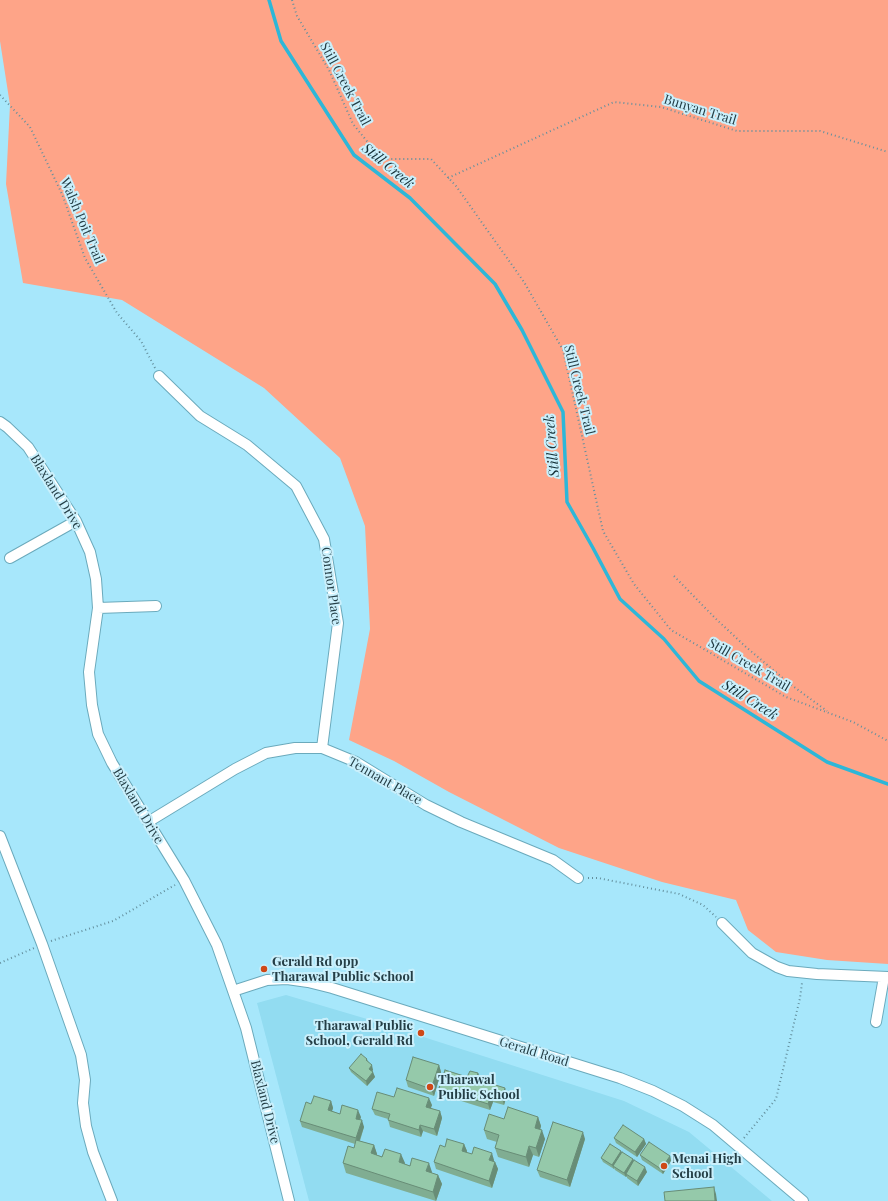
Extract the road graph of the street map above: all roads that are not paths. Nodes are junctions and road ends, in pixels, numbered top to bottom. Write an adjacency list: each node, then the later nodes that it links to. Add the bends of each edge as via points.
1 (159, 376): 7 (street, Connor Place, via 200,416 247,445 296,486 324,539 338,624)
2 (0, 422): 3 (street, Blaxland Drive, via 28,448)
3 (76, 521): 4 (street); 6 (street, Blaxland Drive, via 90,552)
4 (10, 558)
5 (156, 606): 6 (street)
6 (98, 608): 8 (street, Blaxland Drive, via 90,672 92,705 98,734)
7 (322, 748): 8 (street, Tennant Place, via 295,748 266,753); 11 (street, Tennant Place, via 356,762 426,805 461,822 553,860)
8 (148, 822): 14 (street, Blaxland Drive, via 184,880 217,945)
9 (0, 836): 10 (street)
10 (3, 850): 16 (street, via 42,944 81,1055 85,1080 83,1103 86,1126)
11 (578, 878)
12 (722, 923): 13 (street, via 752,953 777,967 803,972)
13 (886, 977): 15 (street)
14 (233, 991): 17 (street, Blaxland Drive, via 246,1028); 18 (street, Gerald Road, via 267,980 308,982 627,1081 683,1106 713,1125)
15 (876, 1022)
16 (112, 1201)
17 (289, 1201)
18 (803, 1201)

